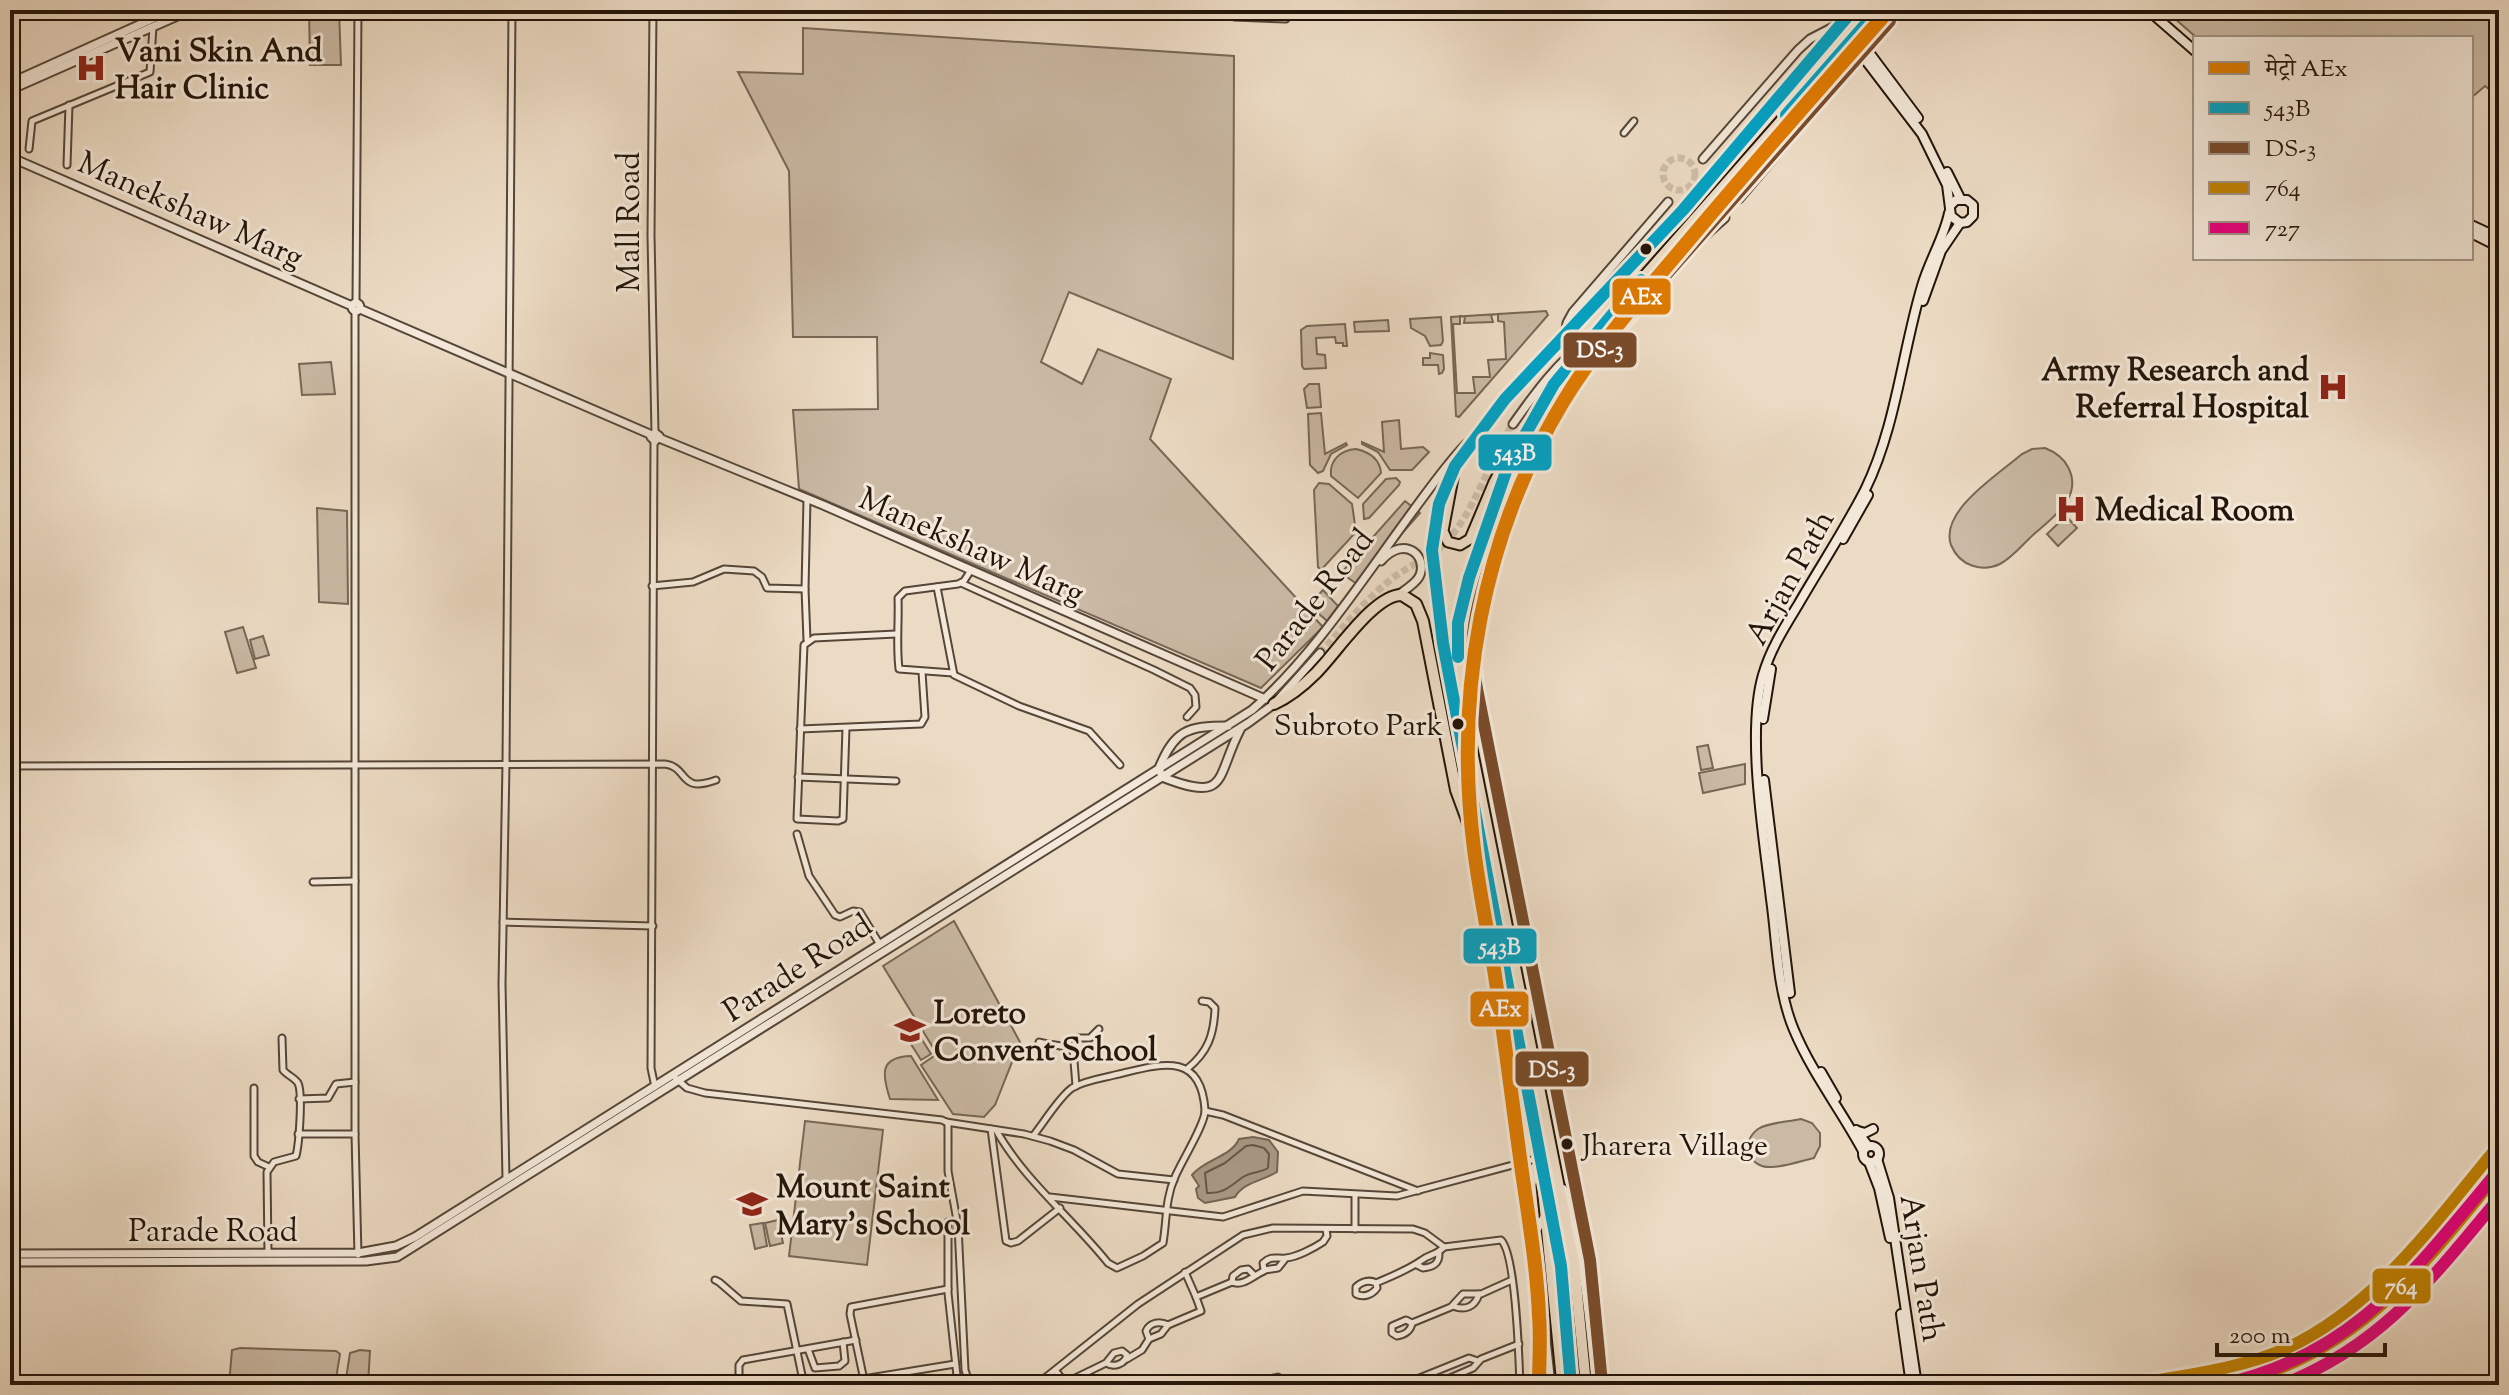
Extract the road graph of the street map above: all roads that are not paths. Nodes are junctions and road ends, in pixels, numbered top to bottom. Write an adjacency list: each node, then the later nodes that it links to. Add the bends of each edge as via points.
1 (34, 10): 12 (street)
2 (191, 10): 16 (street)
3 (358, 10): 40 (street)
4 (512, 10): 43 (street)
5 (653, 10): 46 (street, Mall Road)
6 (1231, 10): 13 (street, via 1234,17)
7 (1853, 10): 15 (main road)
8 (1878, 10): 17 (main road)
9 (1893, 10): 18 (street)
10 (2150, 10): 19 (main road)
11 (165, 11): 21 (street)
12 (20, 13): 14 (street)
13 (1286, 19)
14 (10, 21)
15 (1842, 23): 28 (street, via 1804,44); 41 (main road, via 1683,210)
16 (153, 27): 22 (street); 23 (street, via 150,72)
17 (1852, 40): 18 (main road); 20 (street); 42 (main road)
18 (1860, 47): 20 (street); 30 (main road, via 1925,129); 33 (main road, via 1922,134 1945,179)
19 (2193, 47)
20 (1849, 60): 31 (street, via 1837,84)
21 (10, 83)
22 (10, 90)
23 (69, 105): 26 (street, via 32,121); 29 (street)
24 (1634, 121): 25 (street)
25 (1624, 133)
26 (29, 149)
27 (10, 157): 40 (street, Manekshaw Marg)
28 (1703, 159)
29 (67, 165)
30 (1960, 198): 33 (main road); 35 (main road, via 1970,202 1974,213)
31 (1739, 199)
32 (1668, 202): 41 (street, via 1573,312)
33 (1950, 209): 35 (main road); 109 (main road, Arjan Path, via 1922,287 1879,457 1776,642 1758,707 1761,815 1790,1021 1825,1091)
34 (1725, 218): 42 (street, via 1615,337 1598,344)
35 (1960, 223): 104 (main road, Arjan Path, via 1941,251 1922,305 1875,480 1778,648 1766,689 1763,772 1794,1016)
36 (2473, 226): 38 (main road)
37 (2473, 234): 39 (main road)
38 (2499, 238)
39 (2499, 247)
40 (356, 307): 43 (street, Manekshaw Marg); 69 (street)
41 (1564, 337): 47 (main road)
42 (1586, 342): 44 (main road); 45 (street)
43 (508, 375): 46 (street, Manekshaw Marg); 70 (street)
44 (1531, 422): 48 (main road, via 1501,467 1470,539 1460,545 1448,542 1443,531); 111 (highway, via 1509,463 1482,536 1457,640 1471,746)
45 (1513, 424)
46 (655, 437): 49 (street, Manekshaw Marg); 53 (street, Mall Road)
47 (1474, 438): 48 (main road); 54 (street, Parade Road)
48 (1455, 466): 51 (main road, via 1439,504)
49 (807, 499): 50 (street, Manekshaw Marg); 56 (street)
50 (971, 570): 52 (street); 63 (street, Manekshaw Marg)
51 (1434, 570): 101 (highway)
52 (961, 583): 55 (street); 64 (street, via 1190,688 1196,707)
53 (652, 586): 56 (street, via 693,582 724,569 754,571 767,588); 71 (street, Mall Road)
54 (1358, 586): 57 (street, via 1391,551 1404,547 1416,555 1420,571); 63 (street, Parade Road)
55 (937, 587): 58 (street, via 899,595); 62 (street)
56 (805, 589): 59 (street)
57 (1398, 595): 63 (highway, via 1369,615 1310,678); 101 (highway, via 1413,601 1423,621 1456,790 1473,836 1518,1092)
58 (896, 634): 59 (street); 61 (street, via 899,669)
59 (807, 641): 68 (street)
60 (1320, 653): 63 (street, Parade Road)
61 (922, 672): 62 (street); 67 (street, via 923,723)
62 (953, 673): 72 (street, via 1019,706 1089,731)
63 (1269, 701): 65 (street, Parade Road); 66 (street, Parade Road)
64 (1187, 717)
65 (1230, 726): 74 (street, Parade Road); 74 (street, via 1180,734 1169,745)
66 (1242, 727): 74 (street, Parade Road); 74 (street, via 1224,774 1210,787 1194,788)
67 (846, 728): 68 (street); 76 (street)
68 (800, 729): 75 (street)
69 (356, 764): 70 (street); 73 (street); 81 (street)
70 (506, 764): 71 (street); 84 (street)
71 (653, 764): 77 (street, via 671,764 696,785); 85 (street, Mall Road)
72 (1120, 765)
73 (10, 766)
74 (1160, 773): 80 (street, Parade Road); 82 (street, Parade Road)
75 (798, 777): 76 (street); 76 (street, via 797,819 838,821 844,816)
76 (845, 779): 78 (street)
77 (716, 780)
78 (896, 781)
79 (797, 834): 86 (street, via 805,867 835,915 860,912)
80 (992, 873): 82 (street); 86 (street, Parade Road)
81 (355, 881): 83 (street); 94 (street)
82 (997, 881): 93 (street, Parade Road)
83 (313, 882)
84 (503, 922): 85 (street); 116 (street)
85 (653, 926): 97 (street, Mall Road, via 651,1068)
86 (879, 943): 93 (street, Parade Road)
87 (1202, 1001): 92 (street, via 1215,1008 1212,1036)
88 (1099, 1029): 91 (street, via 1090,1038 1078,1038)
89 (282, 1038): 98 (street, via 283,1070 297,1083)
90 (1039, 1042): 91 (street)
91 (1073, 1049): 95 (street)
92 (1187, 1069): 95 (street, via 1167,1064); 99 (street, via 1199,1085)
93 (675, 1078): 97 (street, Parade Road); 100 (street, via 705,1093)
94 (355, 1082): 98 (street, via 336,1084 328,1098); 106 (street)
95 (1076, 1086): 107 (street)
96 (254, 1088): 114 (street, via 254,1156)
97 (656, 1090): 116 (street, Parade Road); 131 (street, Parade Road, via 419,1245 387,1260)
98 (299, 1099): 105 (street)
99 (1205, 1111): 117 (street); 118 (street)
100 (945, 1122): 102 (street); 163 (street)
101 (1533, 1123): 110 (highway)
102 (993, 1129): 107 (street); 120 (street, via 1015,1162); 121 (street, via 1006,1241 1018,1241)
103 (1873, 1129): 104 (main road)
104 (1857, 1131): 109 (main road, Arjan Path)
105 (298, 1134): 106 (street); 114 (street, via 296,1156)
106 (355, 1134): 131 (street)
107 (1033, 1136): 117 (street, via 1074,1150 1115,1174)
108 (2499, 1145): 177 (main road, via 2347,1313 2270,1355)
109 (1866, 1148): 112 (main road, via 1863,1158); 112 (main road, via 1878,1151)
110 (1540, 1158): 118 (street); 123 (main road); 172 (highway, via 1561,1266)
111 (1553, 1158): 173 (highway, via 1574,1263); 174 (main road, via 1577,1229)
112 (1873, 1161): 175 (main road, Arjan Path); 176 (main road, Arjan Path, via 1889,1198)
113 (2499, 1162): 155 (main road, via 2356,1319)
114 (269, 1167): 130 (street)
115 (2499, 1173): 155 (main road, via 2361,1326)
116 (506, 1179): 131 (street, Parade Road, via 404,1243)
117 (1174, 1180): 122 (street)
118 (1418, 1191): 119 (street)
119 (1355, 1195): 122 (street, via 1303,1191 1223,1217); 126 (street)
120 (1050, 1197): 121 (street); 122 (street)
121 (1060, 1208): 122 (street, via 1117,1268 1163,1243)
122 (1165, 1212)
123 (1544, 1217): 170 (street, via 1535,1240); 171 (main road)
124 (948, 1222): 141 (street)
125 (1326, 1229): 126 (street); 132 (street, via 1323,1242); 135 (street, via 1251,1233)
126 (1355, 1229): 127 (street, via 1417,1229)
127 (1442, 1250): 138 (street, via 1501,1240 1508,1249); 140 (street)
128 (10, 1254): 129 (street, Parade Road)
129 (95, 1257): 130 (street, Parade Road); 133 (street, Parade Road)
130 (268, 1257): 131 (street, Parade Road)
131 (358, 1257)
132 (1286, 1258): 134 (street, via 1278,1268); 134 (street, via 1266,1259)
133 (10, 1262)
134 (1265, 1271): 136 (street)
135 (1185, 1272): 143 (street); 158 (street)
136 (1254, 1275): 139 (street); 139 (street, via 1241,1270)
137 (715, 1280): 152 (street, via 741,1301 787,1304)
138 (1512, 1280): 142 (street); 150 (street)
139 (1232, 1282): 143 (street)
140 (1376, 1283)
141 (948, 1289): 148 (street, via 853,1306); 157 (street)
142 (1479, 1294): 144 (street, via 1463,1294); 144 (street, via 1471,1306)
143 (1196, 1297): 146 (street, via 1201,1311)
144 (1453, 1306): 145 (street)
145 (1412, 1323)
146 (1168, 1325): 147 (street); 147 (street, via 1149,1326)
147 (1149, 1339): 153 (street)
148 (856, 1340): 149 (street); 159 (street)
149 (843, 1342): 151 (street); 151 (street, via 845,1361 839,1366 815,1368)
150 (1519, 1344): 154 (street); 169 (street)
151 (808, 1349): 152 (street)
152 (798, 1350): 160 (street, via 741,1361); 161 (street)
153 (1127, 1359): 156 (street, via 1115,1366); 156 (street, via 1125,1352 1117,1352)
154 (1478, 1361): 167 (street, via 1469,1358); 168 (street)
155 (2297, 1362): 178 (main road)
156 (1106, 1363): 158 (street, via 1067,1381)
157 (955, 1364): 159 (street); 162 (street)
158 (1056, 1371): 164 (street)
159 (864, 1382)
160 (739, 1385)
161 (804, 1385)
162 (958, 1385)
163 (970, 1385)
164 (1036, 1385)
165 (1264, 1385): 166 (street, via 1276,1377)
166 (1284, 1385)
167 (1402, 1385)
168 (1434, 1385)
169 (1520, 1385)
170 (1551, 1385)
171 (1562, 1385)
172 (1571, 1385)
173 (1586, 1385)
174 (1596, 1385)
175 (1911, 1385)
176 (1917, 1385)
177 (2131, 1385)
178 (2221, 1385)

